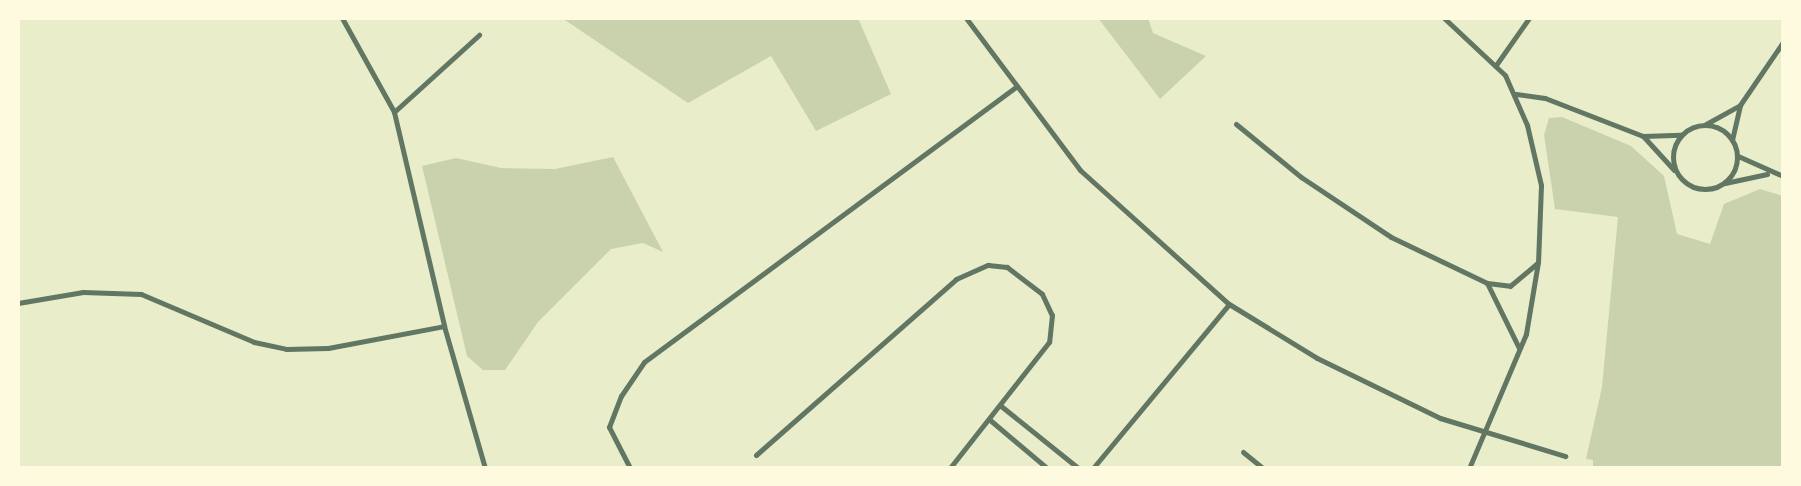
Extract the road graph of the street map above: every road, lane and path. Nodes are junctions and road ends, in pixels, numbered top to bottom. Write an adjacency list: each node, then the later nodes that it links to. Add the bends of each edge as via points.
1 (342, 18): 11 (street)
2 (966, 18): 8 (street)
3 (1444, 18): 7 (street)
4 (1528, 18): 7 (street)
5 (479, 34): 11 (street)
6 (1783, 42): 10 (street)
7 (1496, 65): 9 (street)
8 (1015, 87): 25 (street, via 1080,170); 35 (street, via 644,362 621,396 609,427)
9 (1516, 94): 15 (street, via 1545,98); 22 (street, via 1541,185)
10 (1740, 105): 13 (street); 16 (street)
11 (394, 112): 26 (street)
12 (1236, 124): 23 (street, via 1301,177 1391,237)
13 (1703, 124): 14 (street); 16 (street, via 1716,126)
14 (1681, 135): 15 (street); 18 (street, via 1674,146)
15 (1643, 136): 18 (street)
16 (1732, 140): 17 (street)
17 (1738, 156): 19 (street); 21 (street)
18 (1675, 171): 21 (street, via 1694,188)
19 (1767, 174): 20 (street); 21 (street)
20 (1783, 176)
21 (1724, 183)
22 (1538, 262): 23 (street, via 1510,286); 27 (street)
23 (1487, 283): 27 (street)
24 (18, 303): 26 (street, via 83,292 141,294 254,342 286,349 328,348)
25 (1229, 304): 30 (street, via 1317,358 1440,418); 39 (street)
26 (444, 326): 34 (street)
27 (1520, 349): 30 (street)
28 (1001, 406): 29 (street); 32 (street, via 1049,342 1052,315 1025,278 1007,267 988,265 956,279); 38 (street)
29 (990, 420): 36 (street); 37 (street)
30 (1484, 434): 33 (street); 41 (street)
31 (1243, 452): 40 (street)
32 (756, 454)
33 (1565, 456)
34 (485, 468)
35 (630, 468)
36 (951, 468)
37 (1047, 468)
38 (1078, 468)
39 (1093, 468)
40 (1263, 468)
41 (1469, 468)

